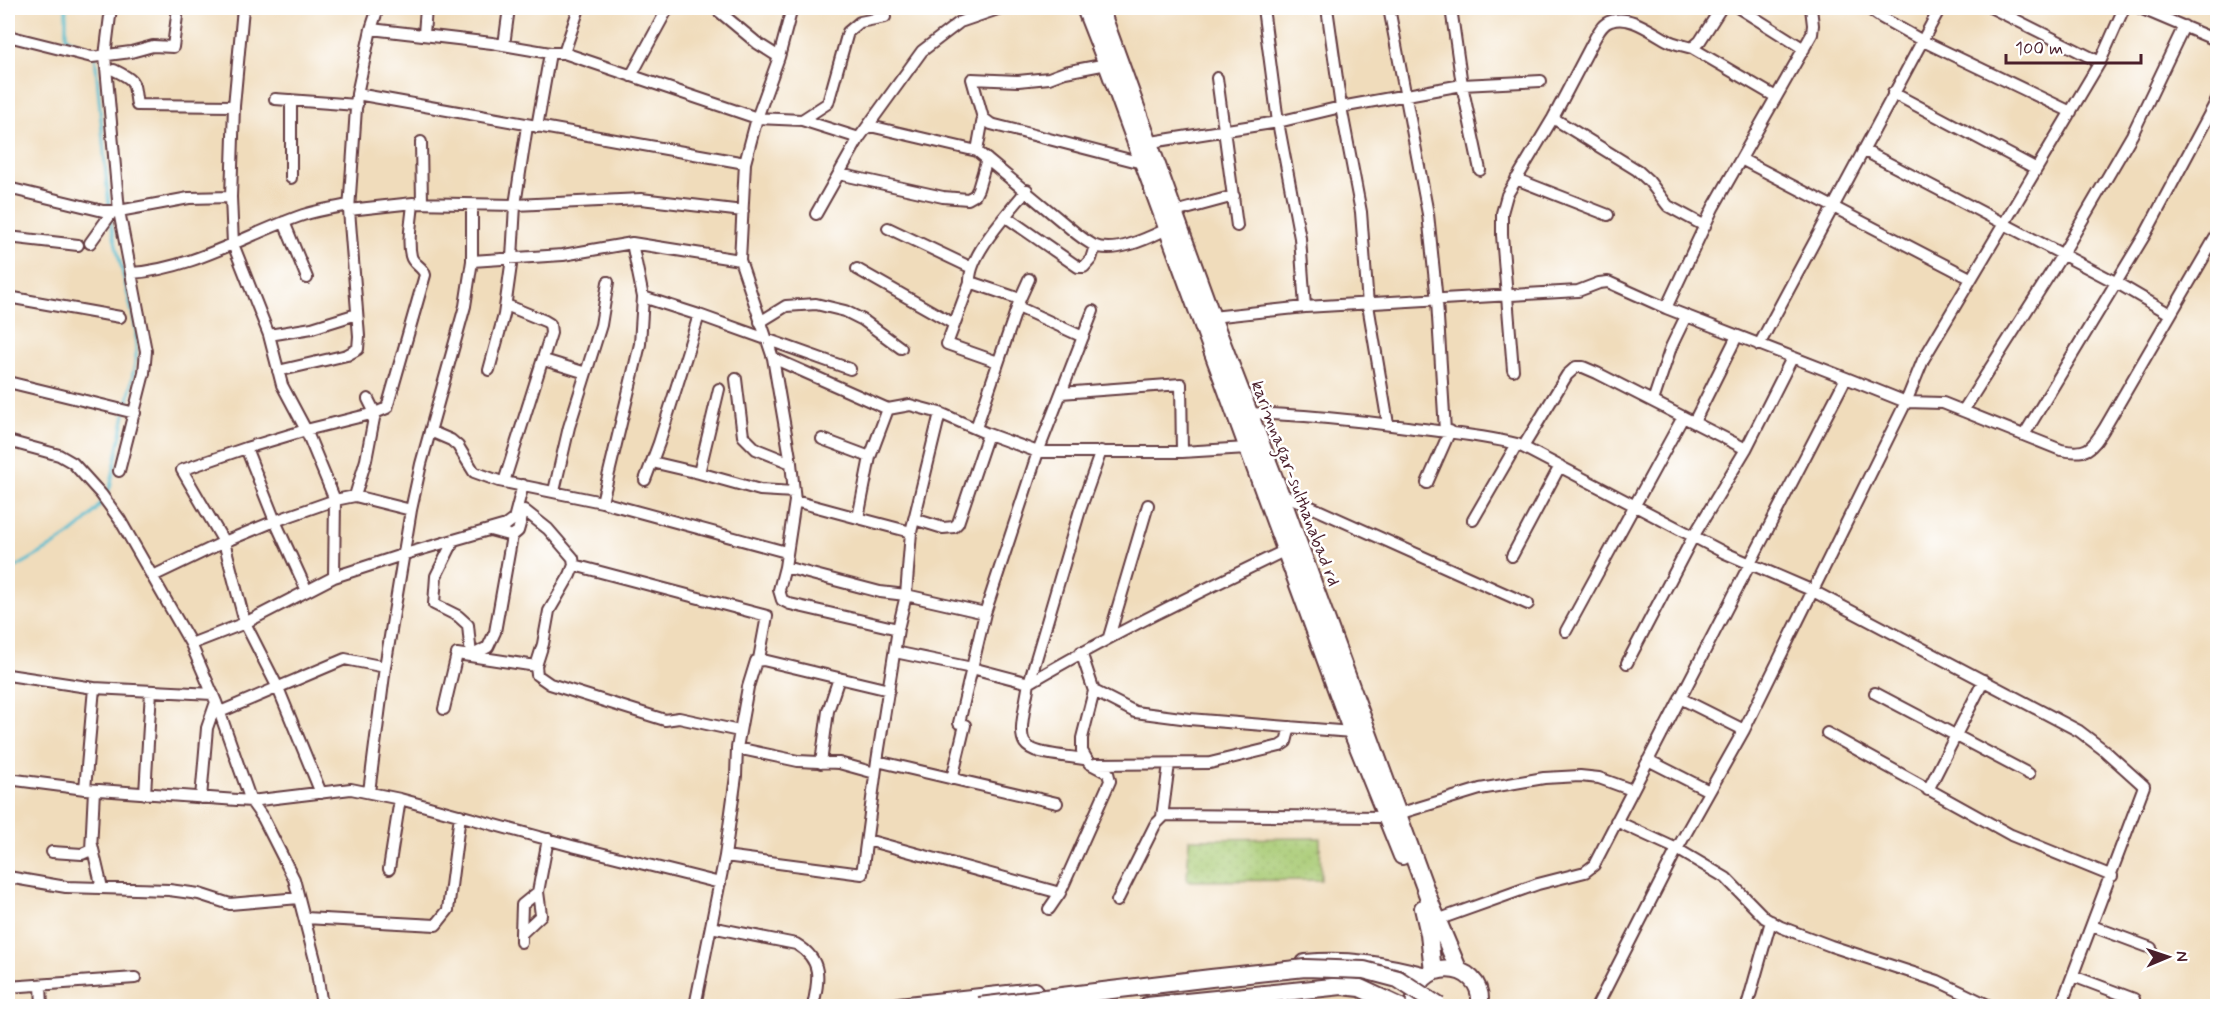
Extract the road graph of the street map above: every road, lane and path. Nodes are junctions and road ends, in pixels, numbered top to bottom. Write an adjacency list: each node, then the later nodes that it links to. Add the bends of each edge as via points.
1 (111, 8): 38 (street)
2 (178, 8): 38 (street, via 173,47 153,46)
3 (243, 8): 54 (street)
4 (378, 8): 28 (street)
5 (426, 8): 29 (street)
6 (509, 8): 33 (street)
7 (579, 8): 36 (street)
8 (668, 8): 43 (street)
9 (715, 8): 39 (street)
10 (792, 8): 39 (street)
11 (1001, 8): 63 (street, via 960,22 922,51)
12 (1085, 8): 41 (highway)
13 (1100, 8): 67 (highway, karimnagar-sulthanabad rd)
14 (1263, 8): 61 (street)
15 (1327, 8): 55 (street)
16 (1389, 8): 48 (street)
17 (1451, 8): 46 (street)
18 (1721, 8): 34 (street)
19 (1739, 8): 35 (street)
20 (1810, 8): 35 (street, via 1812,34)
21 (1868, 8): 31 (street)
22 (1940, 8): 31 (street)
23 (1992, 8): 40 (street)
24 (2140, 8): 27 (street)
25 (2120, 10): 40 (street)
26 (885, 17): 60 (street, via 860,22 848,32 828,103)
27 (2184, 27): 32 (street); 107 (street, via 2132,135)
28 (371, 29): 29 (street); 52 (street)
29 (424, 34): 33 (street)
30 (8, 36): 38 (street)
31 (1921, 40): 47 (street); 56 (street)
32 (2217, 40)
33 (504, 45): 37 (street)
34 (1692, 48): 49 (street); 59 (street, via 1637,24 1612,20 1595,38)
35 (1804, 49): 49 (street)
36 (564, 53): 37 (street); 43 (street)
37 (549, 54): 62 (street)
38 (99, 57): 88 (street)
39 (779, 57): 57 (street)
40 (2100, 62): 56 (street)
41 (1107, 64): 58 (street, via 1049,78 972,79); 67 (highway)
42 (114, 70): 54 (street, via 133,81 136,105)
43 (631, 76): 57 (street)
44 (1217, 78): 64 (street)
45 (1541, 81): 46 (street)
46 (1462, 85): 48 (street); 75 (street)
47 (1893, 93): 68 (street); 74 (street)
48 (1404, 95): 55 (street); 123 (street, via 1428,214)
49 (1776, 97): 71 (street)
50 (2217, 98): 119 (street)
51 (274, 99): 53 (street)
52 (357, 99): 53 (street); 62 (street); 87 (street)
53 (291, 100): 77 (street)
54 (234, 106): 82 (street)
55 (1341, 107): 61 (street); 126 (street, via 1361,212)
56 (2071, 112): 74 (street)
57 (757, 118): 60 (street); 72 (street)
58 (983, 118): 69 (street); 73 (street, via 992,124)
59 (1553, 118): 78 (street); 97 (street, via 1637,170 1668,206)
60 (802, 120): 65 (street)
61 (1278, 122): 64 (street); 127 (street, via 1300,238)
62 (532, 126): 72 (street); 85 (street)
63 (870, 126): 65 (street); 69 (street)
64 (1223, 130): 67 (street); 81 (street)
65 (859, 138): 76 (street)
66 (421, 142): 83 (street)
67 (1143, 144): 73 (highway); 90 (highway, karimnagar-sulthanabad rd)
68 (1863, 150): 86 (street); 95 (street)
69 (977, 151): 70 (street)
70 (987, 159): 76 (street, via 975,195 959,200); 80 (street)
71 (1741, 159): 86 (street); 97 (street)
72 (745, 163): 89 (street)
73 (1142, 163): 99 (highway)
74 (2035, 168): 95 (street)
75 (1480, 170)
76 (839, 174): 91 (street)
77 (291, 178)
78 (1516, 179): 92 (street); 120 (street, via 1502,213)
79 (8, 188): 88 (street)
80 (1027, 190): 93 (street); 106 (street)
81 (1234, 196): 90 (street); 96 (street)
82 (231, 197): 88 (street, via 189,198); 104 (street)
83 (418, 203): 84 (street); 87 (street); 164 (street, via 410,253 424,271 424,280 389,405)
84 (472, 205): 85 (street); 110 (street)
85 (515, 205): 89 (street, via 641,198); 108 (street)
86 (1833, 206): 115 (street); 142 (street)
87 (349, 208): 94 (street, via 318,210); 130 (street)
88 (112, 211): 102 (street); 113 (street)
89 (742, 211): 109 (street)
90 (1175, 212): 135 (highway, karimnagar-sulthanabad rd)
91 (816, 214)
92 (1608, 215)
93 (1006, 217): 106 (street, via 1078,267 1089,263); 111 (street, via 985,242)
94 (284, 222): 104 (street); 114 (street)
95 (2003, 223): 107 (street); 115 (street)
96 (1237, 226)
97 (1705, 226): 128 (street)
98 (888, 228): 111 (street)
99 (1167, 229): 106 (street, via 1133,244); 180 (highway)
100 (2217, 233): 131 (street)
101 (8, 237): 105 (street)
102 (90, 243)
103 (632, 243): 108 (street, via 562,255); 109 (street); 122 (street)
104 (233, 244): 113 (street, via 176,266); 138 (street)
105 (78, 245)
106 (1095, 246)
107 (2062, 255): 119 (street); 162 (street)
108 (512, 258): 110 (street); 125 (street)
109 (740, 260): 136 (street)
110 (472, 261): 172 (street, via 465,306)
111 (972, 268): 118 (street)
112 (857, 269): 137 (street)
113 (131, 273): 163 (street, via 146,351)
114 (307, 278)
115 (1970, 278): 160 (street, via 1923,360)
116 (1029, 279): 124 (street)
117 (608, 282): 152 (street, via 601,325)
118 (970, 282): 124 (street); 137 (street)
119 (2116, 283): 131 (street); 175 (street)
120 (1507, 296): 123 (street); 128 (street, via 1578,291 1608,282); 150 (street)
121 (8, 297): 134 (street)
122 (643, 297): 132 (street); 200 (street, via 640,344)
123 (1437, 301): 126 (street); 173 (street)
124 (1019, 303): 140 (street); 147 (street)
125 (506, 305): 146 (street, via 550,324); 149 (street)
126 (1368, 305): 127 (street); 169 (street)
127 (1305, 307): 135 (street)
128 (1666, 308): 133 (street)
129 (1093, 312): 140 (street)
130 (357, 314): 138 (street, via 312,328); 151 (street, via 359,343 354,353)
131 (2170, 314): 175 (street, via 2092,448 2075,453)
132 (699, 315): 141 (street); 186 (street)
133 (1686, 316): 139 (street); 159 (street, via 1671,346)
134 (120, 317)
135 (1212, 317): 166 (highway, karimnagar-sulthanabad rd)
136 (760, 322): 141 (street); 143 (street, via 786,306 816,304 863,320)
137 (954, 324): 147 (street, via 947,344)
138 (269, 335): 151 (street)
139 (1737, 336): 142 (street); 168 (street)
140 (1083, 337): 157 (street)
141 (767, 340): 144 (street); 148 (street)
142 (1759, 345): 145 (street)
143 (901, 348)
144 (773, 358): 161 (street); 187 (street)
145 (1792, 358): 153 (street); 181 (street)
146 (544, 360): 152 (street); 192 (street)
147 (998, 362): 170 (street)
148 (849, 369)
149 (489, 370)
150 (1513, 370)
151 (278, 371): 171 (street, via 287,397)
152 (586, 373): 195 (street)
153 (1846, 378): 160 (street); 218 (street)
154 (736, 379): 187 (street, via 743,436 756,449)
155 (8, 382): 163 (street)
156 (719, 389): 190 (street)
157 (1061, 393): 183 (street); 184 (street, via 1181,384)
158 (368, 399): 164 (street)
159 (1653, 401): 167 (street); 178 (street, via 1588,369 1576,367)
160 (1906, 402): 162 (street, via 1943,403); 223 (street)
161 (888, 409): 165 (street, via 910,405); 185 (street)
162 (1963, 411): 175 (street)
163 (129, 412): 189 (street)
164 (375, 413): 171 (street); 197 (street)
165 (940, 413): 170 (street); 205 (street)
166 (1249, 413): 169 (street); 196 (highway, karimnagar-sulthanabad rd)
167 (1683, 417): 168 (street); 202 (street)
168 (1694, 422): 181 (street)
169 (1388, 424): 173 (street)
170 (976, 428): 174 (street)
171 (306, 430): 179 (street); 199 (street)
172 (430, 431): 192 (street, via 458,446 474,472); 203 (street)
173 (1447, 431): 178 (street); 193 (street)
174 (988, 434): 183 (street); 205 (street, via 958,523 943,528)
175 (2024, 435)
176 (822, 439): 185 (street)
177 (8, 441): 221 (street, via 74,463 120,520)
178 (1520, 445): 188 (street); 206 (street)
179 (246, 448): 207 (street); 213 (street, via 182,470)
180 (1247, 448): 184 (street); 214 (highway)
181 (1746, 449): 211 (street)
182 (1101, 451): 183 (street); 184 (street); 244 (street)
183 (1038, 452): 227 (street)
184 (1182, 452)
185 (870, 458): 204 (street)
186 (652, 462): 190 (street); 191 (street)
187 (791, 463): 198 (street)
188 (1560, 466): 202 (street); 217 (street)
189 (119, 471)
190 (699, 473): 198 (street)
191 (645, 480)
192 (504, 482): 194 (street)
193 (1427, 483)
194 (523, 486): 195 (street); 208 (street, via 514,519)
195 (554, 491): 200 (street)
196 (1280, 493): 226 (street); 281 (highway, karimnagar-sulthanabad rd)
197 (355, 496): 199 (street); 203 (street)
198 (794, 497): 204 (street); 215 (street)
199 (335, 500): 207 (street); 222 (street)
200 (602, 502): 215 (street)
201 (1148, 505): 231 (street)
202 (1634, 506): 211 (street); 230 (street)
203 (411, 510): 216 (street)
204 (858, 518): 209 (street)
205 (914, 519): 209 (street)
206 (1473, 520)
207 (275, 521): 213 (street); 224 (street)
208 (490, 530): 210 (street); 212 (street)
209 (910, 531): 225 (street)
210 (512, 536): 219 (street, via 518,531 524,510 548,529 573,558); 235 (street, via 495,632 488,647)
211 (1693, 537): 218 (street); 237 (street)
212 (454, 540): 216 (street); 235 (street, via 436,576 434,604 468,625)
213 (224, 542): 221 (street); 228 (street)
214 (1286, 550): 231 (street); 257 (highway)
215 (786, 552): 220 (street)
216 (405, 554): 222 (street); 239 (street)
217 (1512, 556)
218 (1750, 564): 223 (street); 251 (street)
219 (573, 565): 236 (street, via 767,616); 238 (street, via 549,611)
220 (785, 567): 225 (street); 229 (street, via 779,590 782,600)
221 (153, 576): 232 (street)
222 (334, 577): 224 (street)
223 (1811, 590): 243 (street); 255 (street)
224 (307, 591): 228 (street)
225 (906, 595): 227 (street); 229 (street)
226 (1528, 604)
227 (985, 613): 240 (street)
228 (244, 623): 232 (street); 246 (street)
229 (898, 629): 233 (street)
230 (1566, 631)
231 (1109, 637): 234 (street)
232 (191, 644): 252 (street)
233 (895, 651): 240 (street); 248 (street)
234 (1081, 652): 244 (street); 249 (street)
235 (471, 656): 238 (street); 253 (street, via 457,654)
236 (759, 659): 242 (street); 256 (street, via 752,668)
237 (1627, 663)
238 (536, 666): 256 (street, via 537,675 550,684 665,720 679,718)
239 (385, 667): 246 (street, via 345,659); 274 (street)
240 (972, 668): 244 (street); 269 (street)
241 (8, 675): 245 (street)
242 (839, 678): 248 (street); 264 (street, via 828,711)
243 (1984, 680): 259 (street); 292 (street, via 2079,731 2144,786)
244 (1029, 683): 263 (street, via 1021,729 1027,748)
245 (94, 688): 247 (street); 270 (street)
246 (278, 688): 252 (street); 275 (street)
247 (151, 690): 252 (street); 276 (street)
248 (889, 690): 262 (street)
249 (1094, 691): 254 (street, via 1135,712); 263 (street, via 1082,738)
250 (1875, 693): 259 (street)
251 (1680, 698): 255 (street); 261 (street)
252 (216, 703): 277 (street, via 207,728); 279 (street)
253 (444, 710)
254 (1290, 727): 257 (street); 265 (street, via 1286,742 1272,749 1210,763)
255 (1744, 730): 273 (street)
256 (739, 731): 260 (street)
257 (1352, 732): 281 (highway)
258 (1827, 733): 272 (street)
259 (1955, 737): 267 (street); 272 (street)
260 (736, 748): 264 (street); 290 (street)
261 (1648, 760): 271 (street); 273 (street)
262 (877, 761): 266 (street); 269 (street)
263 (1087, 761): 265 (street); 297 (street, via 1108,773 1110,781)
264 (821, 763): 266 (street, via 839,763)
265 (1169, 764): 283 (street)
266 (875, 773): 286 (street)
267 (2029, 774)
268 (8, 779): 270 (street)
269 (952, 779): 280 (street)
270 (89, 790): 276 (street); 287 (street)
271 (1632, 790): 281 (street, via 1599,778 1544,778 1480,789); 284 (street)
272 (1928, 790): 292 (street, via 2011,835)
273 (1710, 791): 288 (street)
274 (369, 792): 275 (street, via 351,789); 278 (street)
275 (321, 793): 279 (street)
276 (145, 794): 277 (street)
277 (201, 798): 279 (street)
278 (400, 799): 282 (street); 291 (street)
279 (251, 801): 298 (street, via 289,869)
280 (1057, 803)
281 (1392, 815): 283 (street); 302 (highway, karimnagar-sulthanabad rd); 308 (highway, via 1429,934)
282 (460, 816): 285 (street); 301 (street, via 448,910 436,925)
283 (1161, 817): 299 (street)
284 (1616, 821): 288 (street); 302 (street, via 1593,865 1585,872 1538,884)
285 (548, 839): 294 (street); 296 (street)
286 (867, 840): 290 (street, via 862,874); 297 (street)
287 (92, 845): 289 (street, via 86,854); 295 (street)
288 (1677, 849): 303 (street, via 1726,878); 325 (street)
289 (52, 852)
290 (725, 856): 294 (street)
291 (389, 869)
292 (2112, 876): 304 (street)
293 (8, 877): 295 (street, via 66,887)
294 (720, 883): 305 (street)
295 (102, 888): 298 (street, via 169,890 230,904)
296 (538, 892): 296 (street, via 541,915 521,938 522,905)
297 (1060, 893): 300 (street)
298 (299, 898): 301 (street)
299 (1117, 901)
300 (1049, 909)
301 (305, 918): 315 (street)
302 (1437, 920): 307 (highway, karimnagar-sulthanabad rd)
303 (1771, 921): 326 (street); 327 (street, via 1831,946 1938,981)
304 (2092, 926): 306 (street); 309 (street)
305 (711, 927): 316 (street); 317 (street, via 796,944 806,950 817,969)
306 (2151, 948)
307 (1459, 971): 308 (highway, via 1445,969); 324 (highway, karimnagar-sulthanabad rd, via 1474,983)
308 (1429, 974): 318 (highway, via 1333,960); 322 (highway, via 1418,987)
309 (2073, 976): 313 (street); 328 (street)
310 (135, 978): 311 (street)
311 (41, 985): 312 (street); 314 (street)
312 (8, 987)
313 (2134, 999)
314 (42, 1006)
315 (322, 1006)
316 (694, 1006)
317 (813, 1006)
318 (898, 1006)
319 (979, 1006): 323 (highway, bridge, via 1305,968 1364,970 1398,980)
320 (1147, 1006): 321 (highway, via 1342,986 1360,988)
321 (1399, 1006)
322 (1415, 1006)
323 (1439, 1006)
324 (1480, 1006)
325 (1597, 1006)
326 (1747, 1006)
327 (1990, 1006)
328 (2061, 1006)

